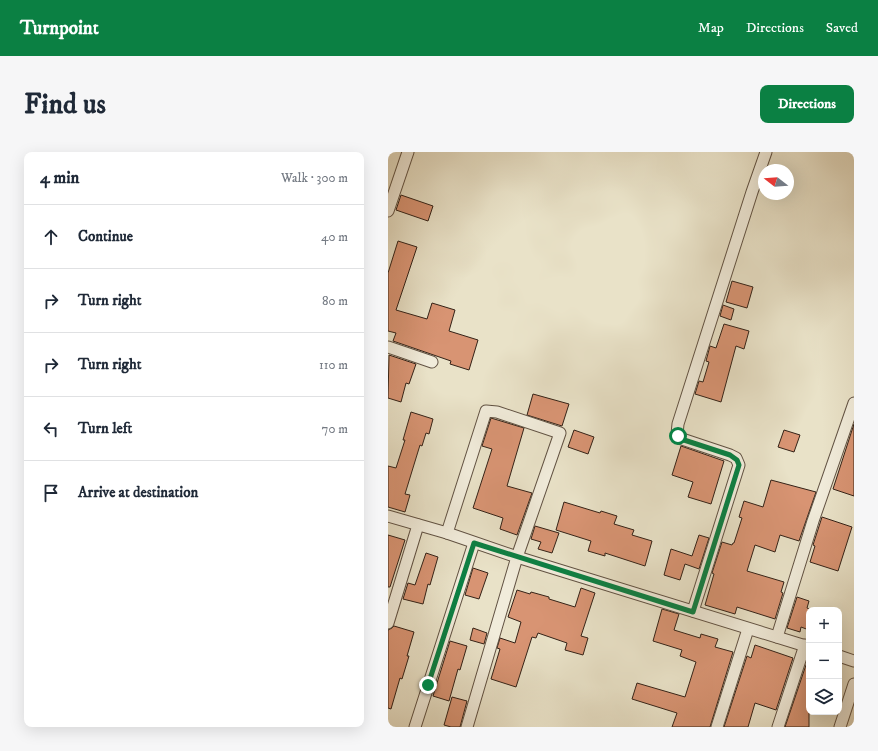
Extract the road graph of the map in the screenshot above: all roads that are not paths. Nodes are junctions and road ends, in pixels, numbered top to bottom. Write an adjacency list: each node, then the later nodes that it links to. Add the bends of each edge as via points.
1 (408, 152): 3 (street)
2 (766, 152): 12 (street, via 678,424 679,438 730,455 739,465)
3 (388, 211)
4 (388, 347): 5 (street)
5 (432, 362)
6 (854, 403): 15 (street, via 813,521)
7 (389, 519): 8 (street)
8 (418, 525): 9 (street); 13 (street)
9 (447, 533): 10 (street); 11 (street, via 486,411 497,412 560,433)
10 (474, 543): 11 (street); 21 (street)
11 (517, 557): 12 (street); 22 (street)
12 (693, 612): 14 (street)
13 (388, 623)
14 (748, 628): 15 (street); 23 (street)
15 (777, 637): 16 (street)
16 (806, 646)
17 (806, 649): 24 (street)
18 (842, 657): 19 (street)
19 (854, 661)
20 (854, 684): 25 (street)
21 (415, 727)
22 (467, 727)
23 (717, 727)
24 (778, 727)
25 (840, 727)

